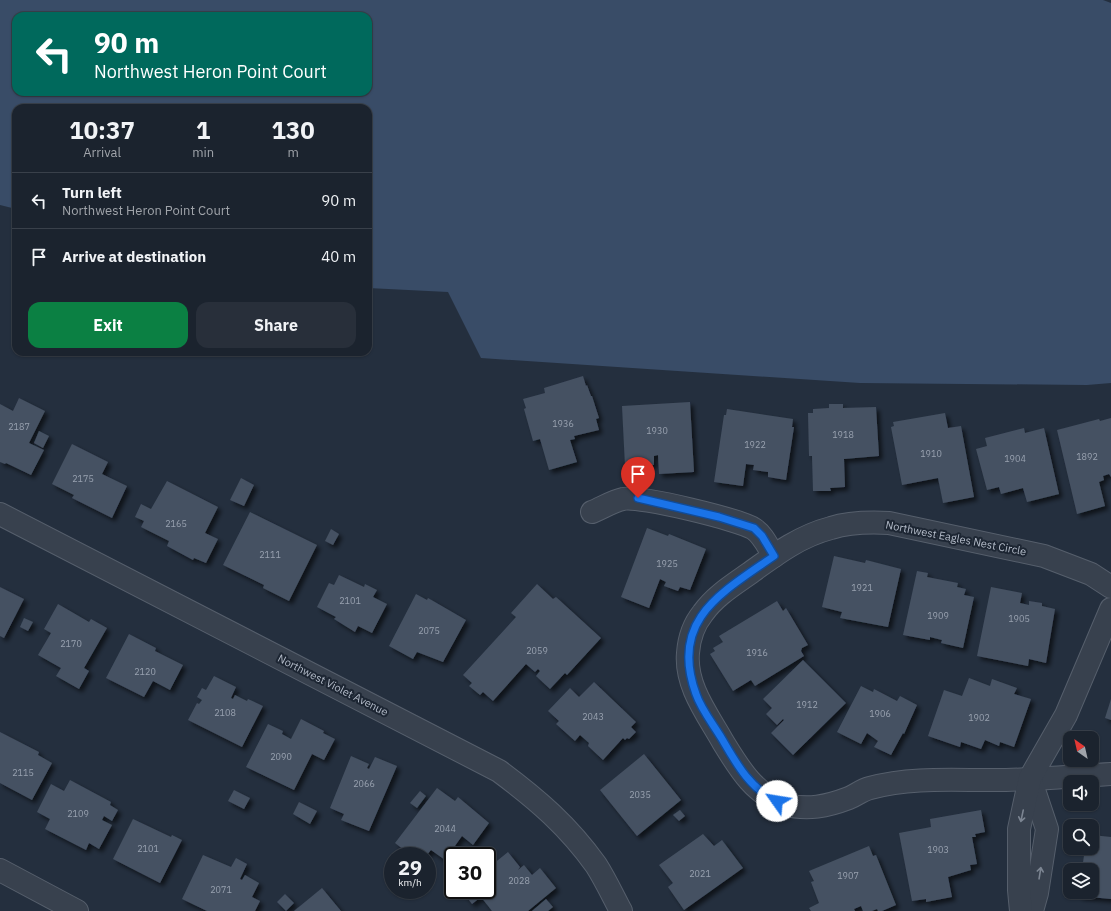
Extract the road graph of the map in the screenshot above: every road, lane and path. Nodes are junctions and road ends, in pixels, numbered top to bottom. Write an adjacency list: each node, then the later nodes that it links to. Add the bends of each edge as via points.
1 (592, 512): 3 (street, via 623,498 638,498 719,517 754,528)
2 (0, 514): 10 (street, Northwest Violet Avenue, via 499,771 536,798 568,830 596,866)
3 (774, 556): 4 (street, Northwest Eagles Nest Circle, via 807,536 832,527 866,522 889,524 1044,556 1092,574); 7 (street, Northwest Eagles Nest Circle, via 714,600 693,629 688,652 688,670 696,696 750,783 770,798 785,804 818,808 850,798 866,789 893,782)
4 (1111, 587)
5 (1111, 609): 7 (street, via 1066,715)
6 (1111, 774): 7 (street, Northwest Eagles Nest Circle)
7 (1030, 778): 11 (street, one-way to 11, via 1019,829 1019,890); 12 (street, one-way to 7, via 1047,829)
8 (0, 870): 9 (street)
9 (77, 911)
10 (621, 911)
11 (1022, 911)
12 (1032, 911)

